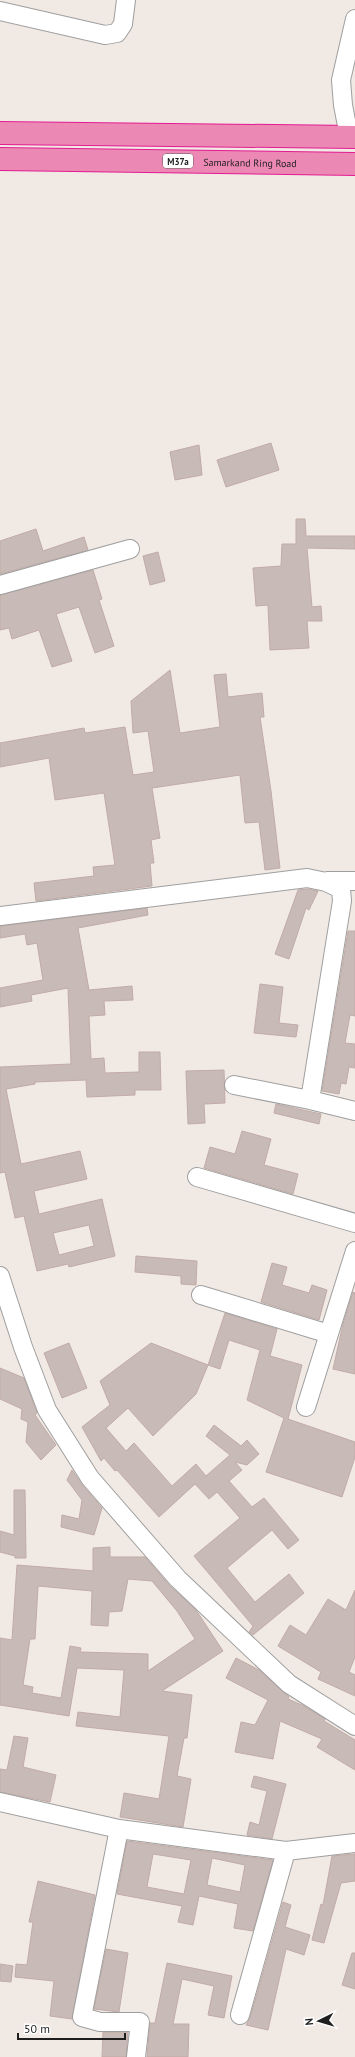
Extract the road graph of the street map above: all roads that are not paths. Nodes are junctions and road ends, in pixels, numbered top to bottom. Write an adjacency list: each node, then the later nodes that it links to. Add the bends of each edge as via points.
1 (126, 0): 2 (street, via 123,24 117,33 105,35)
2 (0, 11)
3 (355, 19): 5 (street, via 342,80 343,105)
4 (0, 133): 5 (highway)
5 (352, 137)
6 (0, 159): 7 (highway, Samarkand Ring Road / M37a)
7 (355, 164)
8 (130, 549): 9 (street)
9 (0, 585)
10 (355, 881): 11 (street)
11 (326, 882): 12 (street, via 307,878); 14 (street, via 341,889 342,901)
12 (0, 916)
13 (234, 1085): 14 (street)
14 (310, 1100): 15 (street)
15 (355, 1111)
16 (197, 1177): 17 (street)
17 (355, 1223)
18 (355, 1251): 21 (street)
19 (0, 1276): 23 (street, via 47,1410 90,1478 178,1579 289,1684)
20 (201, 1295): 21 (street)
21 (329, 1334): 22 (street)
22 (306, 1407)
23 (355, 1726)
24 (0, 1802): 25 (street)
25 (119, 1829): 27 (street); 29 (street, via 82,2017 100,2022 140,2022)
26 (355, 1843): 27 (street)
27 (286, 1851): 28 (street)
28 (240, 2015)
29 (136, 2057)

